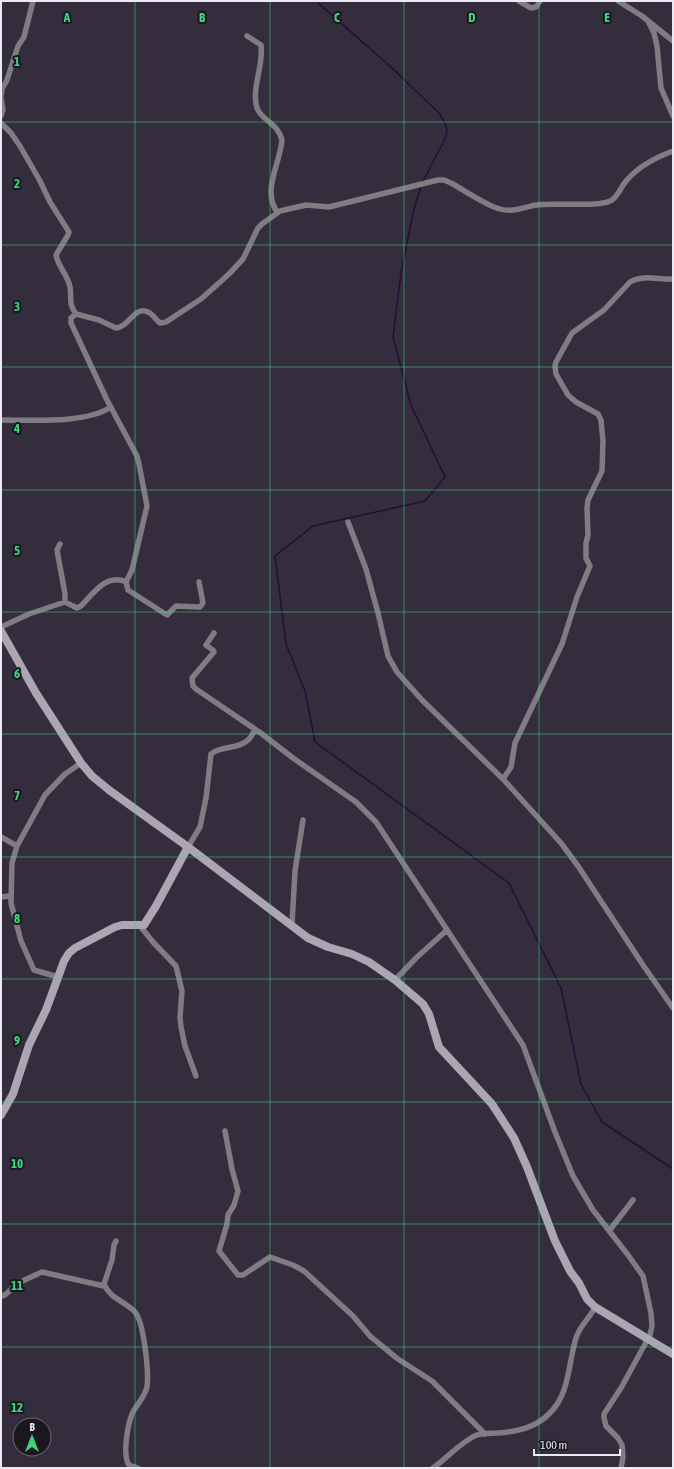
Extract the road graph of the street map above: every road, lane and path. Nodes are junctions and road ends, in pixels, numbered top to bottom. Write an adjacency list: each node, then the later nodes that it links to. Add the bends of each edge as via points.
1 (33, 1): 8 (street, via 24,37 18,46 2,89)
2 (519, 1): 3 (street, via 531,8 536,7)
3 (540, 1)
4 (618, 1): 5 (street)
5 (648, 21): 7 (street); 9 (street, via 657,46 661,88)
6 (247, 36): 12 (street, via 261,45 256,91 257,107 261,116 280,132 282,140 271,194 273,205)
7 (673, 41)
8 (1, 116)
9 (673, 116)
10 (1, 123): 14 (street, via 20,146 69,232 56,255 70,287 71,307)
11 (673, 151): 12 (street, via 646,164 631,175 609,202 546,203 502,210 444,180 329,207 306,205)
12 (278, 212): 14 (street, via 258,228 243,259 230,274 201,299 166,322 160,323 144,310 116,328)
13 (673, 279): 27 (street, via 645,278 630,282 604,310 572,333 554,366 568,395 600,417 603,465 586,508 586,558 590,566 560,649 515,743 512,764)
14 (76, 314): 15 (street, via 71,318 71,323)
15 (111, 407): 16 (street, via 83,418); 19 (street, via 137,456 147,502 132,570)
16 (1, 420)
17 (348, 522): 27 (street, via 366,569 388,656 397,672)
18 (60, 544): 21 (street, via 57,550 65,594)
19 (126, 582): 20 (street, via 128,590 167,615 176,606 200,607 203,603); 21 (street, via 110,580 103,583 79,607)
20 (199, 582)
21 (64, 602): 22 (street)
22 (1, 627)
23 (1, 631): 26 (street)
24 (214, 633): 25 (street, via 206,644 214,652 192,678 193,686)
25 (255, 729): 31 (street, via 248,741 221,748 211,754 200,827); 36 (street, via 368,812 386,835)
26 (81, 763): 30 (street, via 50,788); 31 (street, via 109,790)
27 (503, 779): 39 (street, via 570,854)
28 (303, 820): 34 (street, via 295,871)
29 (1, 837): 30 (street)
30 (17, 846): 32 (street, via 12,863)
31 (188, 847): 34 (street); 35 (street, via 150,918)
32 (10, 896): 33 (street); 37 (street, via 16,924 31,965 40,973)
33 (1, 897)
34 (292, 924): 38 (street, via 312,939 362,958)
35 (140, 926): 37 (street, via 115,927 75,948 64,961); 40 (street, via 176,966 182,995 181,1027)
36 (447, 930): 38 (street); 44 (street, via 523,1045 572,1176 592,1210)
37 (58, 977): 41 (street, via 29,1045 13,1094)
38 (395, 980): 48 (street, via 423,1004 429,1014 439,1046 492,1104 508,1128 517,1144 564,1260 587,1299)
39 (673, 1008)
40 (196, 1076)
41 (1, 1115)
42 (225, 1131): 51 (street, via 238,1191 228,1215 219,1251 238,1275 243,1275 270,1257 300,1268 353,1316 370,1336 398,1359 432,1381)
43 (633, 1200): 44 (street)
44 (609, 1231): 49 (street, via 643,1276 651,1313 652,1326)
45 (116, 1241): 46 (street)
46 (104, 1286): 47 (street, via 42,1272 18,1283); 52 (street, via 116,1300 136,1313 140,1323 147,1363 147,1387 132,1415 125,1455 129,1464)
47 (1, 1296)
48 (595, 1307): 49 (street); 51 (street, via 577,1336 566,1386 556,1407 536,1424 519,1430)
49 (649, 1338): 50 (street); 54 (street, via 604,1414 606,1426 622,1446)
50 (673, 1354)
51 (485, 1434): 53 (street, via 470,1438)
52 (138, 1468)
53 (433, 1468)
54 (621, 1468)

